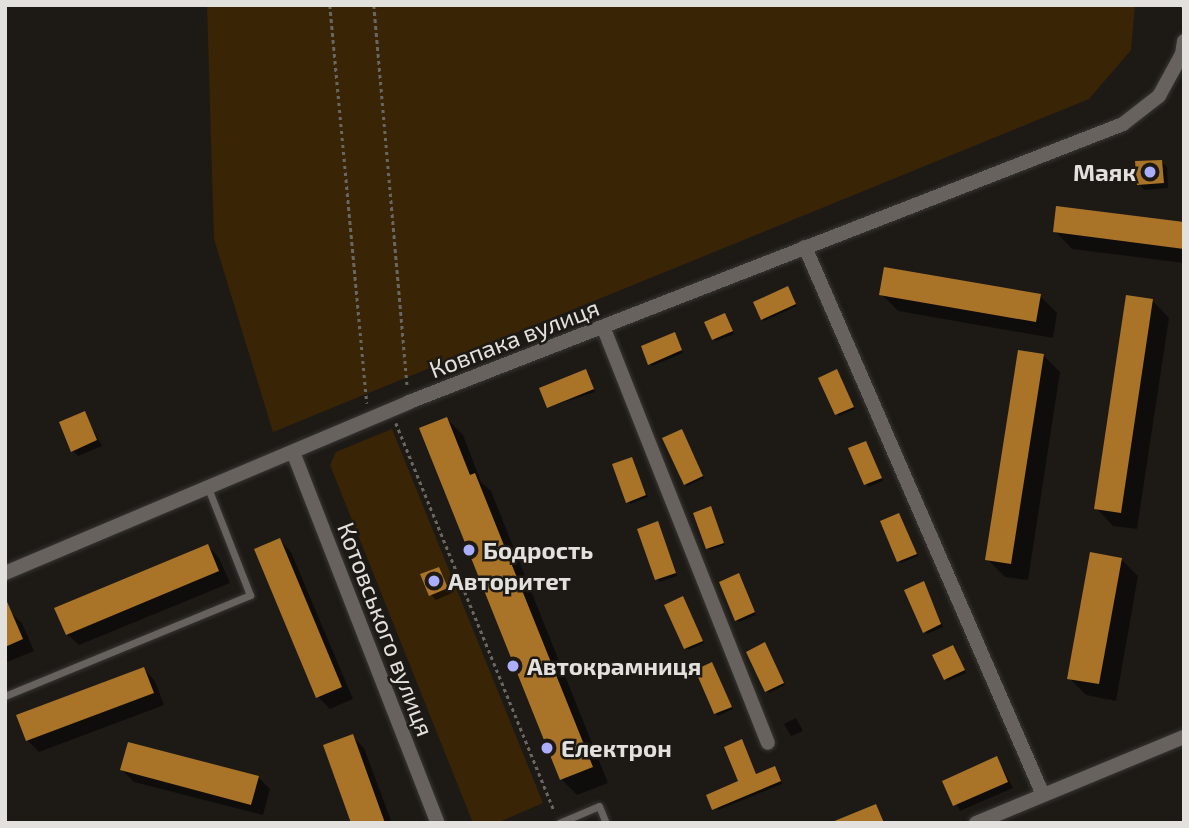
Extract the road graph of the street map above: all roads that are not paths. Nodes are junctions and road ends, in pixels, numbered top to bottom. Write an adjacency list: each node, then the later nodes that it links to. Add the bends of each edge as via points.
1 (1184, 41): 2 (street, Ковпака вулиця, via 1182,54 1159,96 1123,124)
2 (805, 247): 3 (street, Ковпака вулиця); 10 (street)
3 (604, 329): 4 (street, Ковпака вулиця, via 409,402); 9 (street)
4 (293, 452): 5 (street, Ковпака вулиця); 11 (street, Котовського вулиця)
5 (208, 486): 6 (street, Ковпака вулиця); 7 (lane, via 250,595)
6 (5, 573)
7 (5, 696)
8 (1184, 737): 10 (street)
9 (768, 743)
10 (1043, 795): 14 (street)
11 (438, 823)
12 (559, 823): 13 (lane, via 600,806)
13 (606, 823)
14 (976, 823)

